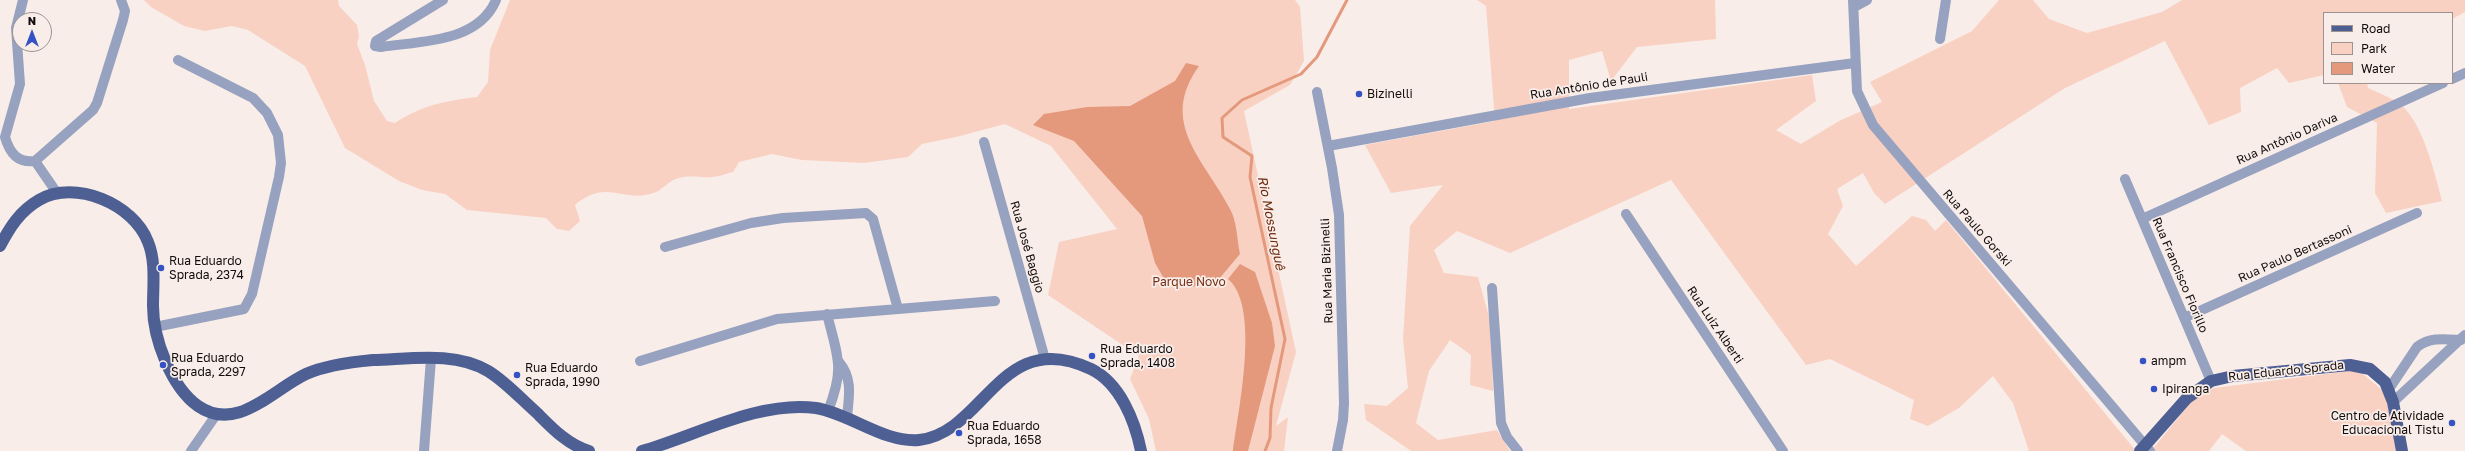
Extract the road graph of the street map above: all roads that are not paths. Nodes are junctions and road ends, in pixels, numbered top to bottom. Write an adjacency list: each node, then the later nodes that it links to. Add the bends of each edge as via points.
1 (23, 0): 17 (street, via 16,28 20,84 5,137 18,160)
2 (121, 0): 17 (street, via 124,4 123,20 97,103 88,116)
3 (443, 0): 4 (street, via 376,41 375,46 432,40 471,29 487,15)
4 (496, 0)
5 (1866, 0): 7 (street)
6 (1946, 0): 8 (street)
7 (1854, 4): 10 (street, Rua Paulo Gorski)
8 (1940, 39)
9 (178, 60): 30 (street, via 253,98 273,122 278,135 281,149 279,177 249,302 244,309)
10 (1855, 63): 16 (street, Rua Antônio de Pauli, via 1590,98); 42 (street, Rua Paulo Gorski, via 1857,91 1866,114 1880,135)
11 (2465, 73): 12 (street)
12 (2453, 79)
13 (2441, 84): 22 (street, Rua Antônio Dariva)
14 (1317, 92): 16 (street, Rua Maria Bizinelli)
15 (984, 142): 33 (street, Rua José Baggio)
16 (1328, 146): 48 (street, Rua Maria Bizinelli, via 1337,199 1340,238 1344,403)
17 (35, 161): 19 (street)
18 (2125, 179): 22 (street, Rua Francisco Fiorillo)
19 (53, 194): 23 (main road, via 40,199 21,214); 30 (main road, via 82,194 109,203 131,217 141,229 151,250)
20 (2417, 213): 29 (street, Rua Paulo Bertassoni)
21 (1626, 214): 50 (street, Rua Luiz Alberti)
22 (2142, 219): 29 (street, Rua Francisco Fiorillo)
23 (0, 246)
24 (665, 248): 27 (street, via 751,223 783,218 866,213 873,219)
25 (1492, 288): 49 (street, via 1501,424)
26 (995, 301): 27 (street)
27 (898, 309): 28 (street)
28 (827, 314): 34 (street, via 765,322); 35 (street)
29 (2184, 318): 36 (street, Rua Francisco Fiorillo)
30 (154, 323): 40 (main road, via 162,353 179,384 197,405)
31 (2463, 337): 37 (street, via 2423,342); 38 (street)
32 (431, 359): 40 (main road, via 360,361 322,368 294,380 244,411 228,416); 44 (street); 45 (main road, via 467,362 487,371 508,386 560,434)
33 (1045, 359): 41 (main road, via 1014,370 953,425 934,436 917,440 899,438); 47 (main road, via 1081,364 1106,379 1127,409)
34 (640, 361)
35 (839, 362): 39 (street, via 837,387); 41 (street, via 845,369 850,383)
36 (2211, 382): 37 (main road, Rua Eduardo Sprada, via 2233,376 2350,365 2370,369); 42 (main road, Rua Eduardo Sprada, via 2187,398)
37 (2389, 389): 38 (main road, Rua Eduardo Sprada)
38 (2393, 402): 51 (main road, Rua Eduardo Sprada)
39 (828, 411): 41 (main road); 46 (main road, via 802,407 771,410)
40 (216, 415): 43 (street)
41 (846, 416)
42 (2145, 449)
43 (191, 451)
44 (424, 451)
45 (588, 451)
46 (642, 451)
47 (1141, 451)
48 (1337, 451)
49 (1518, 451)
50 (1783, 451)
51 (2402, 451)

